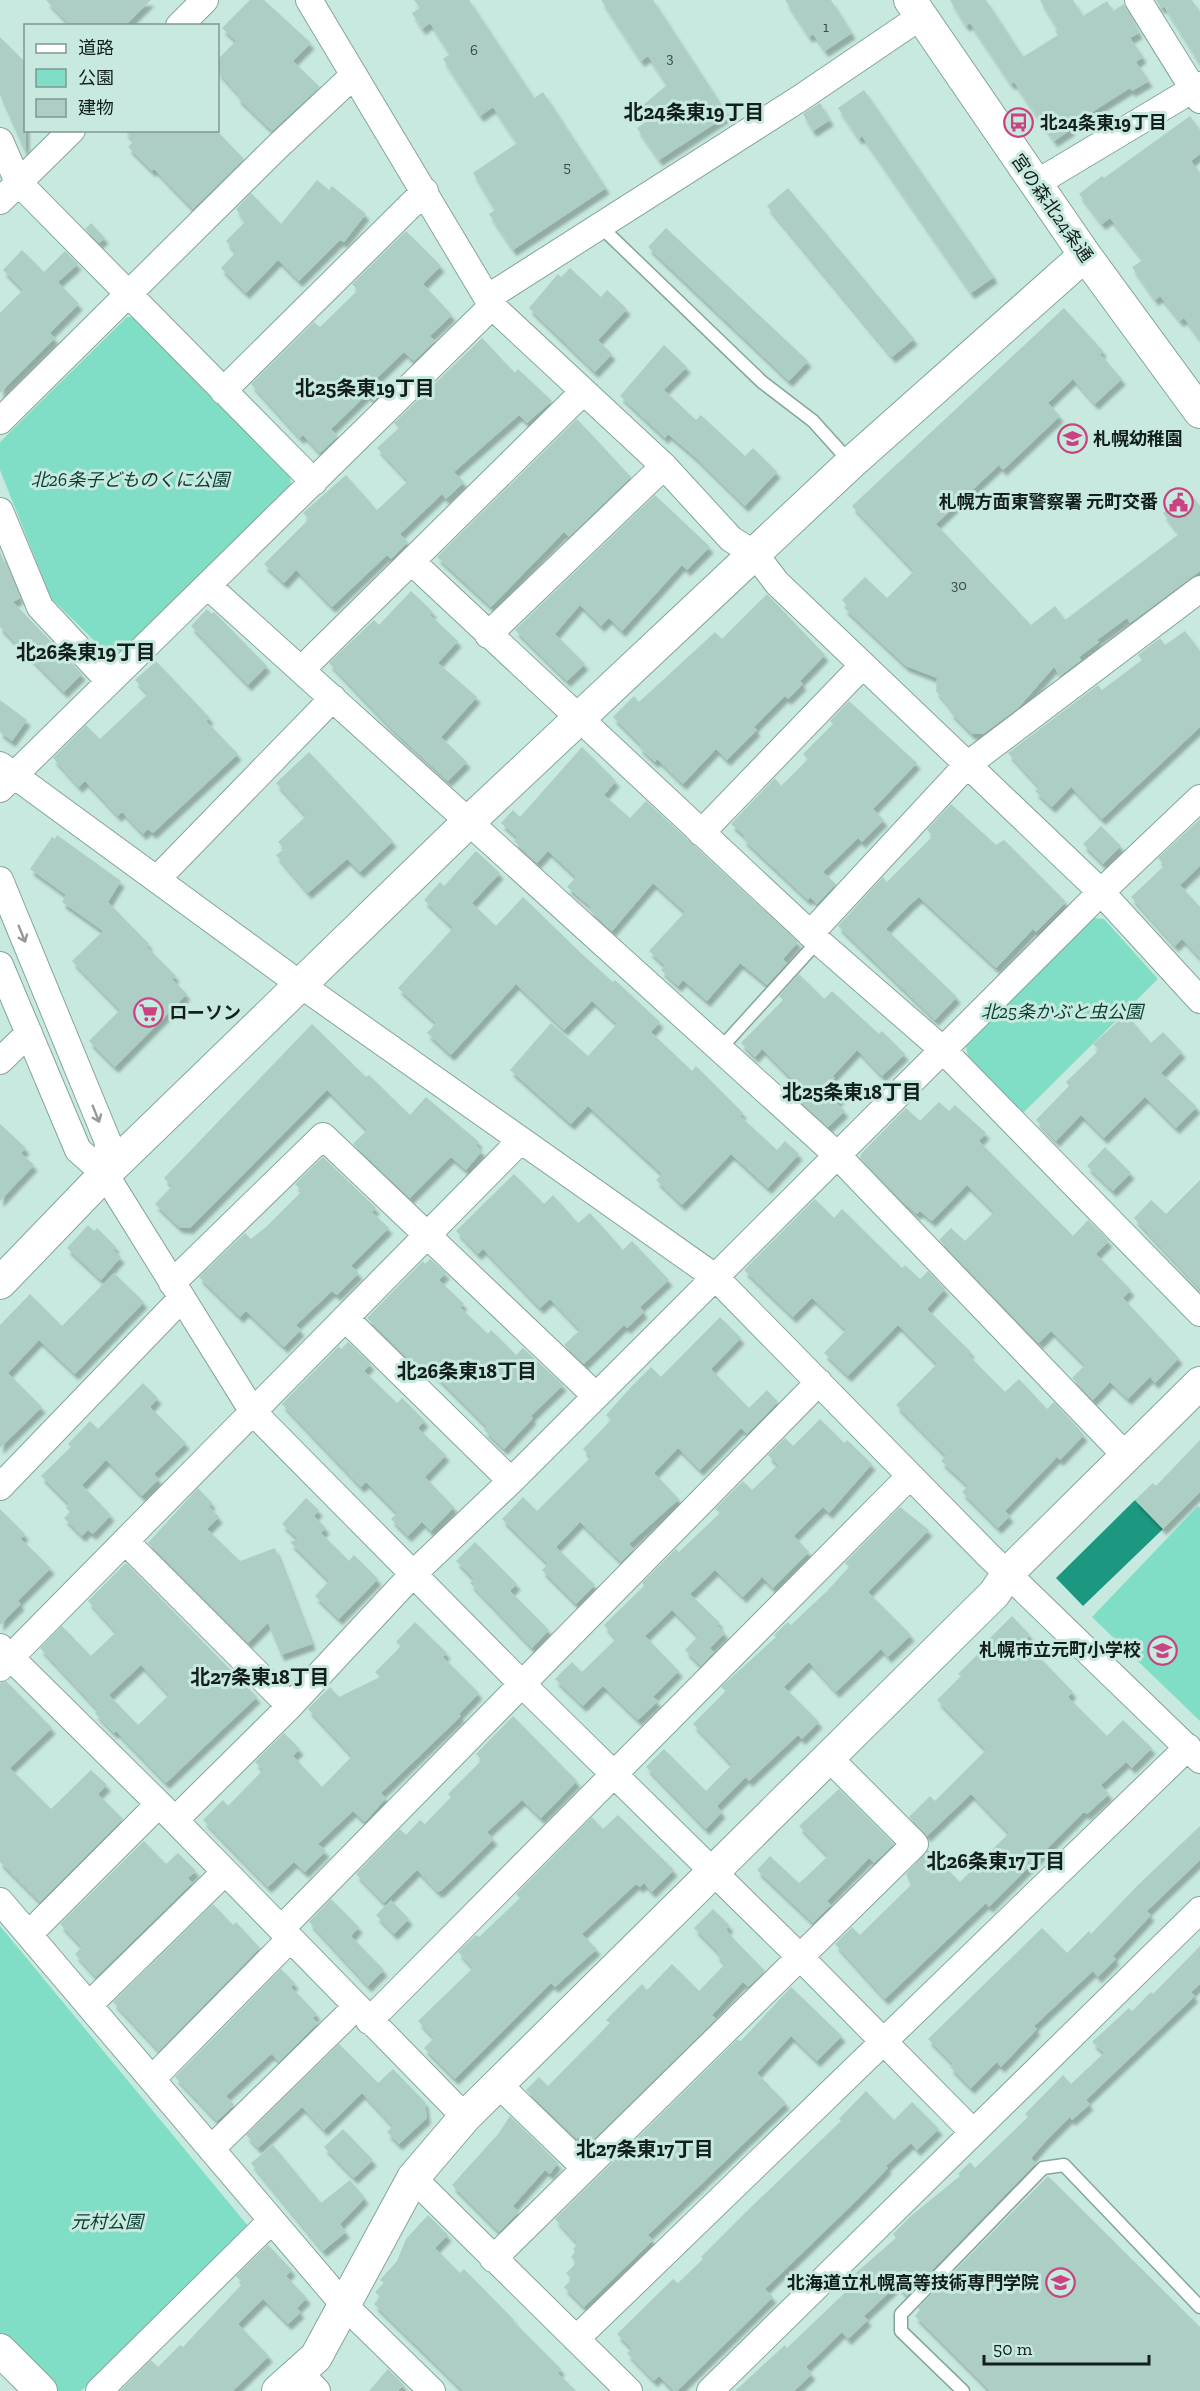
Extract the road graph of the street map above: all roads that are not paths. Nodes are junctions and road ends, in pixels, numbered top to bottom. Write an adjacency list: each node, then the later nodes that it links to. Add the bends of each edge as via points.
1 (205, 0): 5 (street)
2 (309, 0): 6 (street)
3 (1138, 0): 7 (street)
4 (915, 8): 11 (street, 宮の森北24条通); 14 (street, via 799,99)
5 (181, 24)
6 (354, 75): 12 (street); 16 (street)
7 (1197, 92): 11 (street)
8 (70, 132): 10 (street)
9 (0, 141): 10 (street)
10 (18, 182): 13 (street); 16 (street)
11 (1035, 184): 15 (street, 宮の森北24条通)
12 (425, 191): 17 (street); 18 (street)
13 (0, 201)
14 (600, 226): 17 (street); 22 (lane, via 762,382 813,421)
15 (1085, 255): 20 (street, 宮の森北24条通); 22 (street)
16 (128, 295): 18 (street); 21 (street)
17 (489, 302): 19 (street); 24 (street)
18 (223, 391): 24 (street)
19 (582, 393): 23 (street); 27 (street)
20 (1200, 412)
21 (0, 421)
22 (851, 463): 26 (street)
23 (664, 466): 26 (street, via 731,539); 30 (street)
24 (314, 482): 28 (street)
25 (0, 511): 33 (street, via 40,607)
26 (755, 554): 31 (street, via 777,583); 35 (street)
27 (412, 562): 30 (street); 32 (street)
28 (208, 586): 32 (street); 33 (street)
29 (1200, 590): 36 (street)
30 (488, 635): 35 (street)
31 (863, 665): 36 (street); 40 (street)
32 (302, 669): 34 (street)
33 (108, 680): 37 (street)
34 (333, 698): 39 (street); 41 (street)
35 (579, 720): 39 (street); 40 (street)
36 (967, 765): 43 (street); 44 (street)
37 (4, 776): 41 (street)
38 (1200, 798): 43 (street)
39 (470, 821): 46 (street); 49 (street)
40 (700, 833): 44 (street)
41 (157, 879): 46 (street)
42 (0, 880): 54 (street, one-way to 54, via 108,1142)
43 (1101, 892): 47 (street); 50 (street)
44 (814, 938): 49 (lane); 50 (street)
45 (0, 965): 48 (street)
46 (301, 985): 52 (street); 54 (street)
47 (1200, 1000)
48 (29, 1033): 51 (street); 54 (street, via 78,1150)
49 (720, 1049): 53 (street)
50 (942, 1049): 53 (street); 59 (street)
51 (0, 1061)
52 (521, 1140): 55 (street); 56 (street)
53 (836, 1154): 56 (street); 65 (street)
54 (105, 1174): 57 (street); 58 (street)
55 (426, 1236): 58 (street, via 323,1136); 60 (street); 63 (street)
56 (715, 1277): 61 (street); 63 (street)
57 (0, 1283)
58 (177, 1290): 64 (street); 68 (street)
59 (1200, 1312)
60 (345, 1318): 64 (street); 67 (street)
61 (819, 1383): 66 (street); 73 (street)
62 (1200, 1383): 65 (street)
63 (596, 1396): 67 (street)
64 (253, 1412): 69 (street); 71 (street)
65 (1127, 1457): 70 (street)
66 (910, 1476): 70 (street); 77 (street)
67 (511, 1481): 71 (street)
68 (0, 1487)
69 (125, 1541): 72 (street); 74 (street)
70 (1009, 1572): 75 (street); 76 (street, via 994,1594)
71 (413, 1574): 73 (street); 74 (street)
72 (4, 1657): 78 (street)
73 (522, 1684): 77 (street); 84 (street)
74 (290, 1706): 78 (street)
75 (1194, 1754): 88 (street)
76 (830, 1759): 79 (street); 85 (street, via 915,1844)
77 (614, 1774): 79 (street); 87 (street)
78 (167, 1812): 80 (street); 83 (street)
79 (712, 1870): 85 (street); 90 (street)
80 (225, 1872): 84 (street); 86 (street)
81 (0, 1901): 83 (street)
82 (1200, 1910): 92 (street)
83 (29, 1934): 86 (street)
84 (285, 1934): 87 (street); 89 (street)
85 (800, 1957): 88 (street); 94 (street)
86 (88, 2005): 89 (street)
87 (362, 2014): 91 (street); 93 (street)
88 (885, 2043): 92 (street); 100 (street)
89 (152, 2079): 93 (street)
90 (498, 2084): 91 (street); 94 (street)
91 (465, 2117): 95 (street)
92 (973, 2132): 107 (street)
93 (211, 2149): 96 (street)
94 (585, 2168): 97 (street)
95 (413, 2178): 97 (street); 98 (street)
96 (271, 2222): 98 (street); 105 (street)
97 (493, 2259): 100 (street)
98 (344, 2305): 102 (street); 106 (street)
99 (1200, 2307): 108 (lane, via 1064,2165 1043,2168 901,2314 901,2331)
100 (576, 2339): 103 (street)
101 (0, 2350): 104 (street)
102 (298, 2384)
103 (621, 2388)
104 (40, 2391)
105 (99, 2391)
106 (432, 2391)
107 (710, 2391)
108 (963, 2391)

